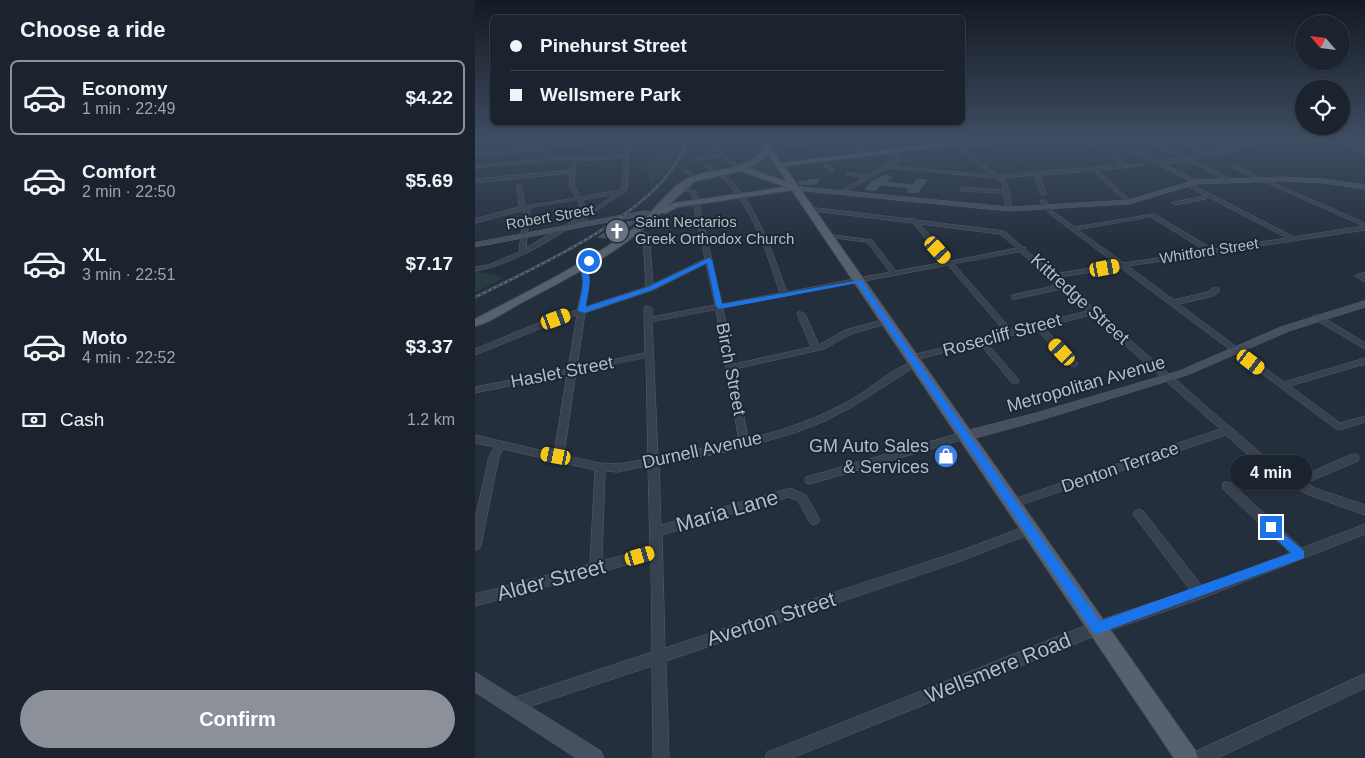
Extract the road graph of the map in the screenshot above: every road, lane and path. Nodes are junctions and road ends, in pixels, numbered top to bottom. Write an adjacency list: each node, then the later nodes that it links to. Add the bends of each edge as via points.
1 (540, 174): 24 (street)
2 (572, 174): 38 (street, via 571,189)
3 (626, 174): 33 (street, via 625,188)
4 (692, 174): 21 (street)
5 (717, 174): 21 (main road)
6 (719, 174): 37 (street, via 734,184)
7 (757, 174): 22 (main road)
8 (853, 174): 19 (street)
9 (875, 174): 19 (street)
10 (962, 174): 20 (street)
11 (994, 174): 20 (street)
12 (1033, 174): 20 (street)
13 (1037, 174): 36 (street)
14 (1100, 174): 42 (street)
15 (1180, 174): 26 (street)
16 (1218, 174): 25 (street)
17 (1251, 174): 23 (street)
18 (786, 176): 22 (main road); 30 (main road)
19 (868, 178): 34 (street)
20 (999, 178): 35 (street, via 1004,182)
21 (694, 179): 31 (main road)
22 (772, 180): 30 (main road)
23 (1263, 180): 25 (street); 29 (street, via 1324,181); 58 (street)
24 (475, 181)
25 (1232, 181): 26 (street)
26 (1196, 182): 27 (street)
27 (1184, 185): 39 (street); 42 (street); 64 (street)
28 (519, 186): 45 (street)
29 (1365, 187)
30 (794, 188): 34 (street); 37 (main road); 47 (main road)
31 (681, 189): 41 (street, via 693,190); 43 (main road)
32 (962, 189): 35 (street)
33 (620, 192): 38 (street); 51 (street)
34 (842, 192): 48 (street)
35 (1006, 192): 48 (street)
36 (1043, 193)
37 (741, 195): 41 (main road); 84 (street, via 761,234)
38 (577, 198): 45 (street); 51 (street)
39 (1204, 198): 44 (street); 65 (street)
40 (1043, 201): 46 (street)
41 (696, 202): 43 (main road); 70 (street, Birch Street)
42 (1129, 202): 46 (street)
43 (669, 203): 49 (main road); 52 (main road); 52 (main road)
44 (1175, 203)
45 (524, 208): 56 (street); 62 (street)
46 (1047, 208): 48 (street); 59 (street)
47 (808, 209): 50 (street, Kittredge Street); 63 (main road)
48 (1009, 209)
49 (644, 214): 52 (street, Robert Street); 53 (street, Robert Street)
50 (851, 214): 54 (street); 55 (street, Kittredge Street)
51 (584, 216): 57 (street); 60 (street)
52 (655, 216): 53 (street, Robert Street); 61 (main road)
53 (629, 218): 57 (street, Robert Street)
54 (845, 220)
55 (913, 220): 67 (street, Kittredge Street, via 1001,231); 71 (street)
56 (475, 221)
57 (586, 225): 60 (street, Robert Street)
58 (1365, 226): 64 (street, Whitford Street)
59 (1073, 228): 68 (street, via 1152,215); 72 (street)
60 (564, 229): 62 (street, Robert Street); 69 (street)
61 (636, 231): 73 (main road); 82 (street, via 646,234)
62 (523, 236): 66 (street, Robert Street); 69 (street)
63 (827, 236): 76 (street, via 868,240); 80 (main road)
64 (1293, 239): 65 (street, Whitford Street)
65 (1285, 240): 68 (street, Whitford Street)
66 (475, 245)
67 (1024, 249): 71 (street); 77 (street, Kittredge Street)
68 (1211, 251): 72 (street, Whitford Street)
69 (522, 252): 75 (street)
70 (709, 260): 82 (street); 87 (street, Birch Street)
71 (950, 263): 76 (street); 98 (street)
72 (1121, 265): 77 (street, Whitford Street); 86 (street)
73 (581, 266): 90 (street, via 587,280); 96 (main road)
74 (475, 269): 75 (street)
75 (484, 269)
76 (895, 274): 80 (street)
77 (1053, 276): 81 (street, Kittredge Street)
78 (1365, 276): 79 (street, via 1358,276)
79 (1365, 280)
80 (859, 281): 84 (street); 95 (main road)
81 (1064, 286): 85 (street); 91 (street, Kittredge Street)
82 (650, 288): 90 (street)
83 (1215, 290): 86 (street)
84 (783, 294): 87 (street)
85 (1015, 297)
86 (1173, 303): 102 (street)
87 (719, 306): 94 (street); 108 (street, Birch Street)
88 (1363, 306): 93 (street, Metropolitan Avenue)
89 (648, 308): 94 (street)
90 (581, 311): 103 (street); 109 (street)
91 (1093, 312): 97 (street, Rosecliff Street); 110 (street, Kittredge Street)
92 (801, 314): 101 (street)
93 (1317, 317): 100 (street); 102 (street, Metropolitan Avenue)
94 (650, 320): 104 (street)
95 (886, 321): 101 (street, via 848,332); 105 (main road)
96 (475, 323)
97 (1038, 326): 98 (street, Rosecliff Street); 107 (street)
98 (1010, 333): 99 (street, Rosecliff Street)
99 (981, 341): 105 (street, Rosecliff Street); 111 (street)
100 (1365, 347)
101 (816, 348): 108 (street)
102 (1235, 350): 110 (street, Metropolitan Avenue); 112 (street)
103 (475, 352)
104 (649, 355): 109 (street, Haslet Street); 122 (street)
105 (913, 361): 116 (main road); 118 (street, Durnell Avenue, via 848,406 777,435)
106 (1365, 361): 112 (street)
107 (1074, 364)
108 (731, 367): 118 (street, Birch Street)
109 (572, 370): 113 (street, Haslet Street); 120 (street)
110 (1169, 377): 115 (street, Kittredge Street); 116 (street, Metropolitan Avenue)
111 (1015, 381)
112 (1283, 385): 114 (street, via 1339,427)
113 (475, 390)
114 (1365, 419)
115 (1229, 430): 125 (street, Kittredge Street, via 1268,466); 127 (street, Denton Terrace)
116 (965, 436): 124 (street, Metropolitan Avenue); 127 (main road)
117 (475, 439): 119 (street, Durnell Avenue)
118 (744, 443): 122 (street, Durnell Avenue)
119 (500, 445): 120 (street, Durnell Avenue); 134 (street, via 494,457)
120 (556, 456): 123 (street, Durnell Avenue)
121 (1354, 458): 125 (street)
122 (654, 461): 123 (street, Durnell Avenue, via 617,468); 133 (street)
123 (600, 467): 137 (street)
124 (811, 480)
125 (1296, 483): 128 (street, Kittredge Street)
126 (1227, 486): 136 (street)
127 (1012, 504): 132 (main road)
128 (1365, 510)
129 (1139, 514): 138 (street)
130 (814, 520): 133 (street, Maria Lane, via 802,498 790,492)
131 (1365, 529): 136 (street, Wellsmere Road)
132 (1029, 530): 140 (main road); 141 (street, Averton Street, via 958,557)
133 (657, 532): 135 (street)
134 (475, 545)
135 (655, 552): 137 (street, Alder Street); 141 (street)
136 (1301, 554): 138 (street, Wellsmere Road)
137 (595, 569): 139 (street, Alder Street)
138 (1200, 592): 140 (street, Wellsmere Road)
139 (475, 600)
140 (1097, 628): 147 (street, Wellsmere Road); 148 (main road)
141 (659, 656): 144 (street, Averton Street); 146 (street)
142 (475, 681): 144 (street)
143 (1365, 681): 149 (street)
144 (512, 705): 145 (street)
145 (594, 758)
146 (661, 758)
147 (773, 758)
148 (1187, 758)
149 (1201, 758)

